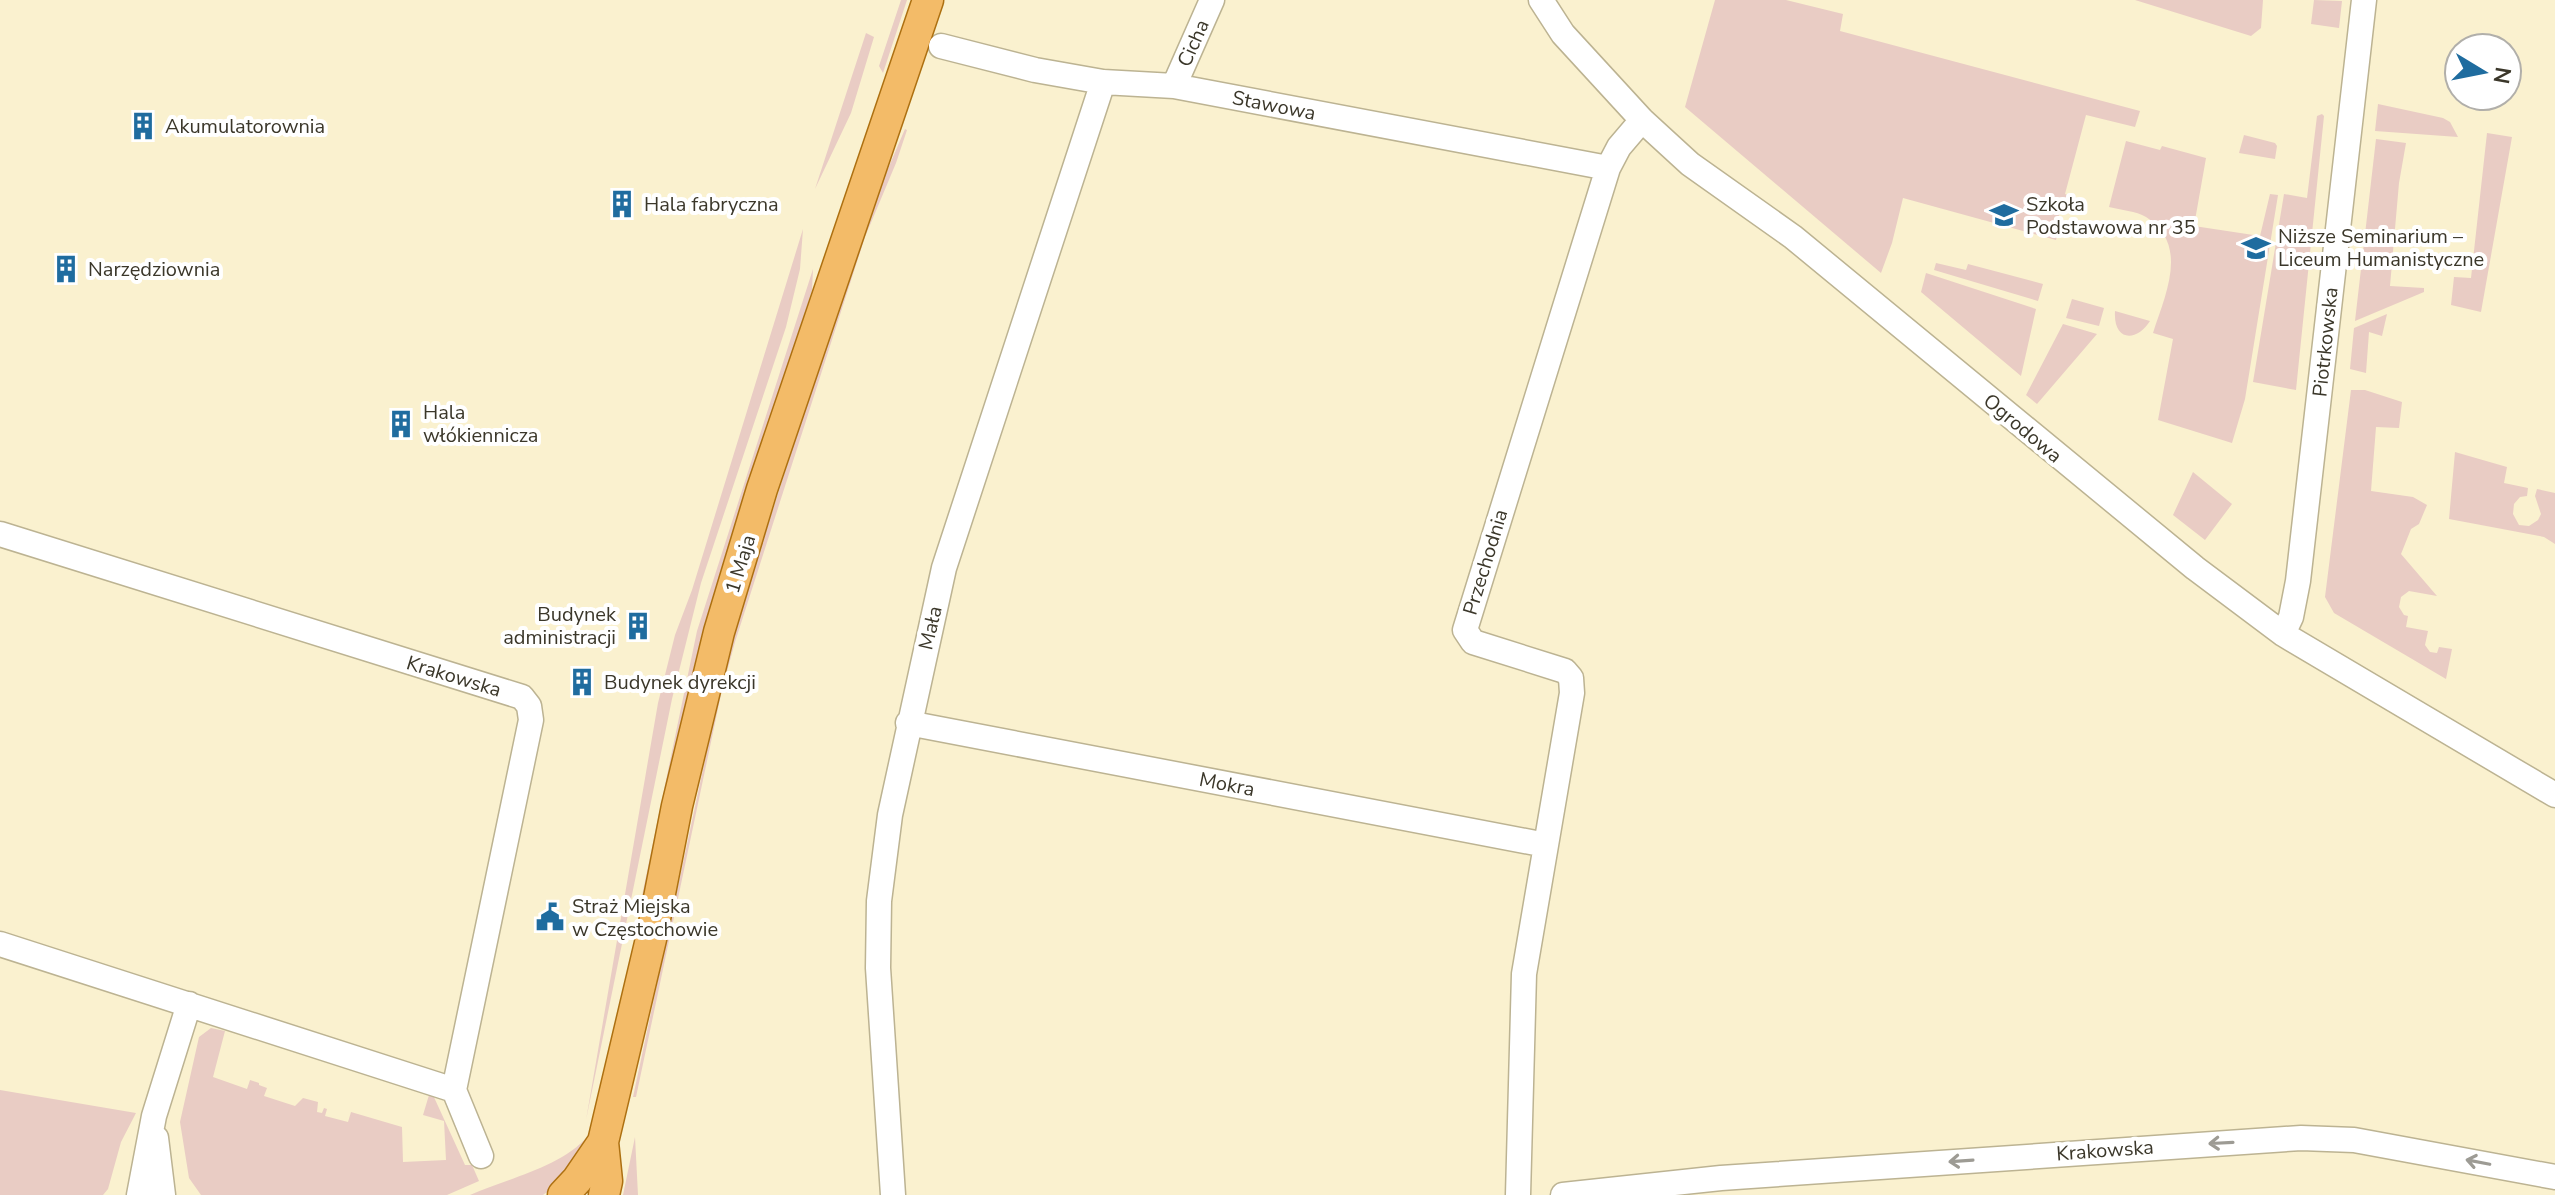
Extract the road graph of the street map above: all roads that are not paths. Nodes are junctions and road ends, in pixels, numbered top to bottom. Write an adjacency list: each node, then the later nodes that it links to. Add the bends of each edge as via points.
1 (928, 0): 19 (main road, 1 Maja, via 762,489 719,632)
2 (1212, 0): 7 (street, Cicha)
3 (1541, 0): 8 (street, Ogrodowa, via 1563,34)
4 (2364, 0): 11 (street, Piotrkowska, via 2298,581)
5 (941, 46): 6 (street, Stawowa)
6 (1103, 82): 7 (street, Stawowa); 12 (street, Mała, via 944,568)
7 (1174, 86): 9 (street, Stawowa)
8 (1642, 120): 9 (street, Przechodnia); 11 (street, Ogrodowa, via 1690,164 1793,237 2080,476)
9 (1608, 168): 14 (street, Przechodnia, via 1465,630 1473,642 1565,671 1571,678)
10 (0, 534): 17 (street, Krakowska, via 522,697 531,720)
11 (2283, 634): 13 (street, Ogrodowa)
12 (908, 723): 14 (street, Mokra); 27 (street, Mała, via 879,901 878,968)
13 (2555, 795)
14 (1546, 845): 28 (street, Przechodnia, via 1524,974)
15 (0, 944): 16 (street)
16 (189, 1004): 17 (street); 18 (street)
17 (454, 1090): 20 (street)
18 (154, 1116): 23 (street); 24 (street)
19 (603, 1142): 25 (main road, 1 Maja); 26 (main road, 1 Maja)
20 (481, 1156)
21 (2555, 1177): 22 (street, Krakowska, one-way to 22, via 2383,1144 2301,1138)
22 (1654, 1190): 29 (street, Krakowska)
23 (139, 1195)
24 (163, 1195)
25 (563, 1195)
26 (604, 1195)
27 (893, 1195)
28 (1518, 1195)
29 (1563, 1195)

